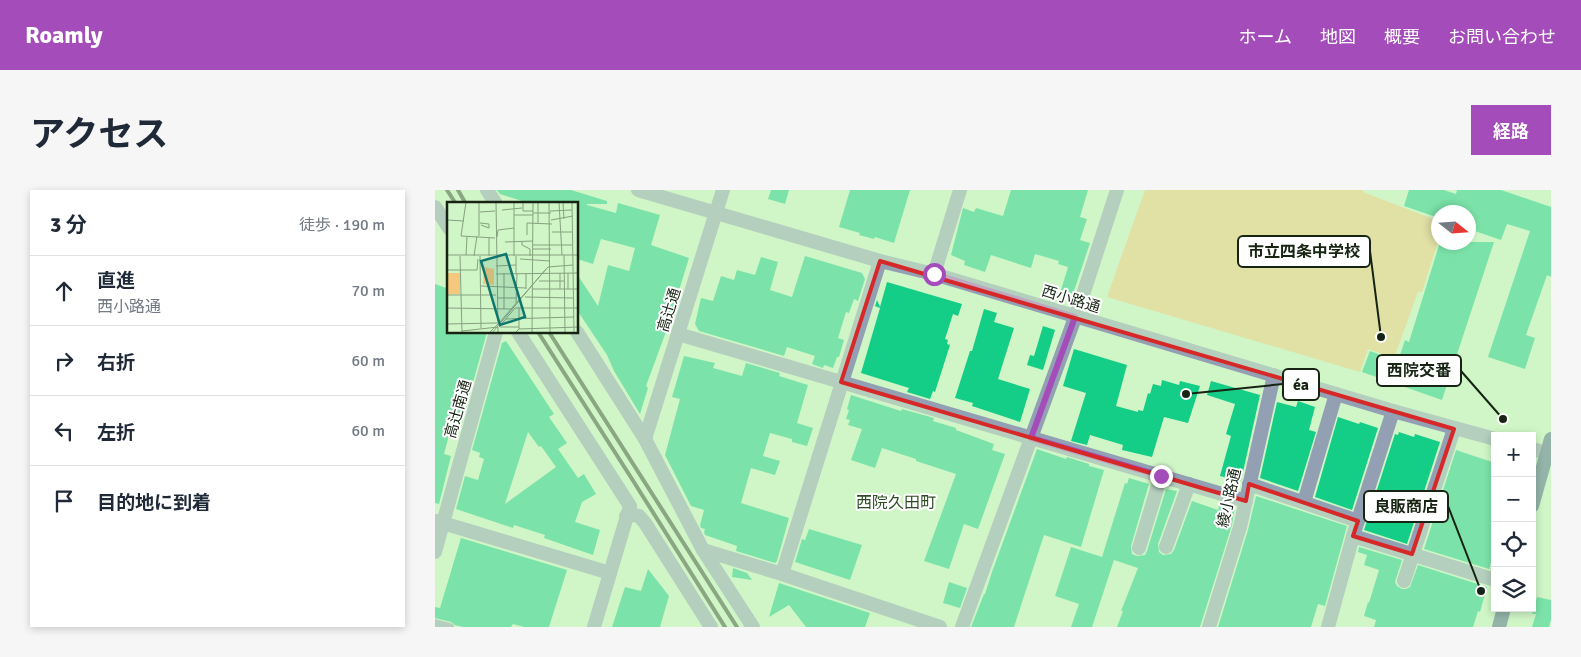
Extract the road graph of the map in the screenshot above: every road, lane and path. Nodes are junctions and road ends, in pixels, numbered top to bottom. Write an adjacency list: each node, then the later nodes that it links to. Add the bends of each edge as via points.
1 (487, 190): 6 (street)
2 (638, 190): 8 (street, 西小路通)
3 (723, 190): 8 (street, 高辻通)
4 (960, 190): 11 (street)
5 (1117, 190): 12 (street)
6 (495, 202)
7 (435, 207): 9 (street)
8 (716, 212): 10 (street, 西小路通); 16 (street, 高辻通)
9 (447, 225)
10 (880, 261): 11 (street, 西小路通); 18 (street)
11 (934, 274): 12 (street, 西小路通)
12 (1075, 317): 17 (street, 西小路通); 22 (street)
13 (495, 334): 35 (street, 高辻南通)
14 (518, 334): 33 (street)
15 (578, 334): 24 (street)
16 (678, 334): 18 (street); 24 (street, 高辻通)
17 (1274, 375): 19 (street, 西小路通); 29 (street, 綾小路通)
18 (841, 382): 22 (street); 43 (street)
19 (1337, 394): 20 (street, 西小路通); 32 (street)
20 (1393, 411): 21 (street, 西小路通); 34 (street)
21 (1454, 429): 23 (street, 西小路通); 41 (street)
22 (1031, 438): 27 (street); 53 (street)
23 (1491, 438)
24 (645, 439): 39 (street)
25 (1536, 449): 26 (street)
26 (1550, 451): 30 (main road)
27 (1161, 476): 28 (street); 38 (street)
28 (1189, 484): 31 (street); 37 (street)
29 (1249, 484): 31 (street, 綾小路通); 32 (street)
30 (1536, 494)
31 (1246, 500): 54 (street, 綾小路通)
32 (1304, 502): 34 (street)
33 (628, 511): 42 (street); 50 (street, via 645,523)
34 (1358, 521): 36 (street)
35 (439, 522): 40 (street, 高辻南通); 42 (street)
36 (1353, 536): 41 (street); 55 (street)
37 (1165, 547)
38 (1139, 548)
39 (703, 550): 43 (street); 51 (street)
40 (435, 552)
41 (1412, 554): 44 (street); 45 (street)
42 (609, 574): 49 (street)
43 (782, 574): 52 (street)
44 (1491, 579)
45 (1404, 581)
46 (1503, 612): 56 (main road)
47 (435, 623): 48 (lane)
48 (450, 627)
49 (593, 627)
50 (711, 627)
51 (753, 627)
52 (939, 627)
53 (962, 627)
54 (1209, 627)
55 (1328, 627)
56 (1499, 627)

